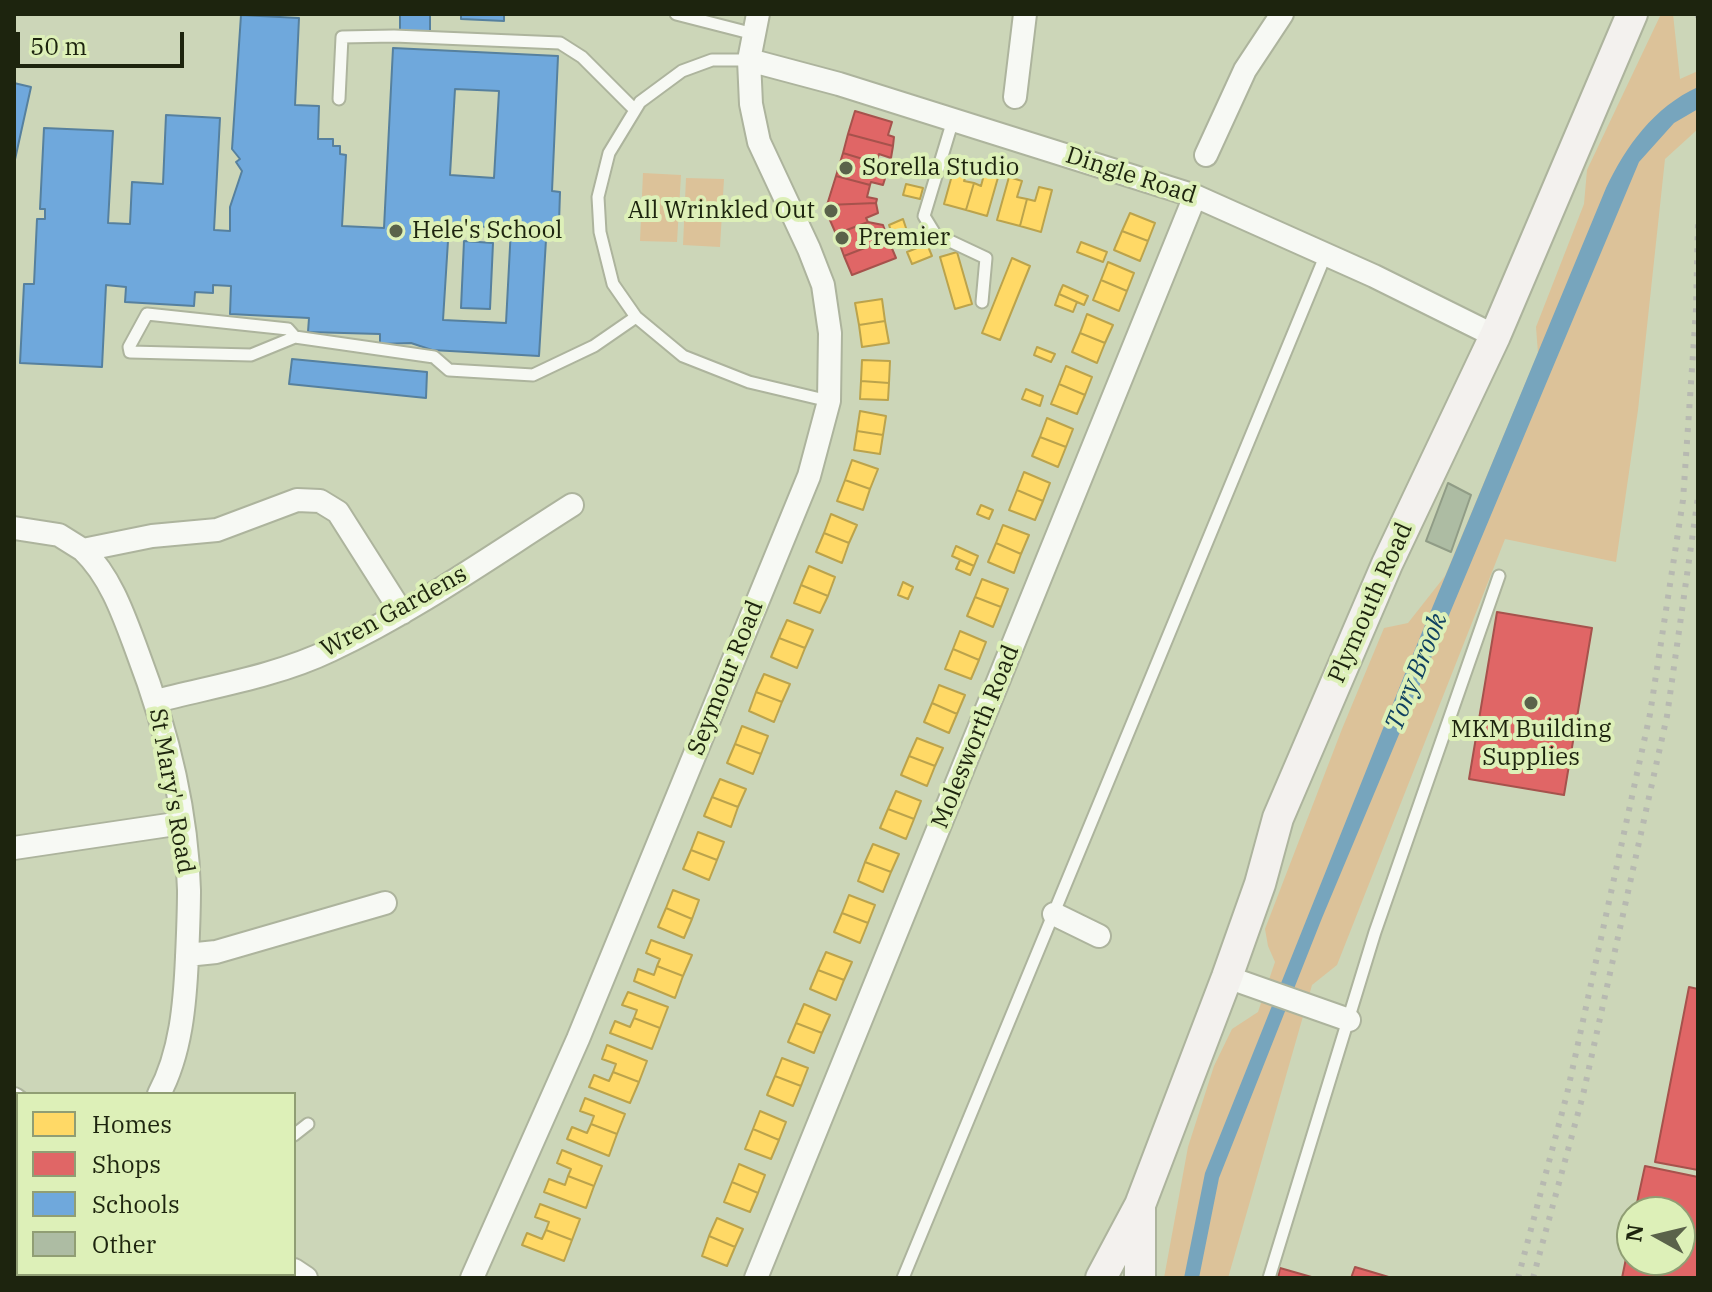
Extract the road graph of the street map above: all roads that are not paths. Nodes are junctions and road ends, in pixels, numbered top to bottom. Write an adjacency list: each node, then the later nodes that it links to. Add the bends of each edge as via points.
1 (676, 14): 5 (lane)
2 (1025, 14): 7 (street)
3 (1282, 14): 11 (street, via 1245,70)
4 (1632, 14): 16 (main road, Plymouth Road)
5 (756, 24): 6 (street, Seymour Road)
6 (749, 60): 9 (lane, via 712,60 682,71); 10 (street, Dingle Road); 18 (street, Seymour Road, via 759,142 823,285 830,333)
7 (1015, 97)
8 (339, 99): 9 (lane, via 342,37 394,36 560,43 582,57)
9 (635, 110): 15 (lane, via 609,153 598,197 613,284)
10 (953, 120): 12 (street, Dingle Road); 14 (lane, via 924,216 935,234 986,258)
11 (1206, 155)
12 (1195, 196): 13 (street, Dingle Road); 38 (street, Molesworth Road)
13 (1326, 254): 16 (street, Dingle Road); 28 (lane)
14 (982, 302)
15 (636, 317): 17 (lane, via 594,346 533,375 449,370 434,357); 18 (lane, via 683,356 749,382)
16 (1495, 336): 31 (main road, Plymouth Road, via 1387,564 1278,818)
17 (295, 337): 17 (lane, via 251,355 130,352 129,347 147,314 288,329)
18 (829, 401): 37 (street, Seymour Road, via 809,476 578,1039)
19 (572, 505): 23 (street, Wren Gardens)
20 (14, 528): 21 (street, via 59,535)
21 (83, 550): 23 (street, via 217,530 297,500 320,501 338,512); 24 (street, St Mary's Road, via 106,578)
22 (1499, 576): 32 (lane)
23 (402, 613): 24 (street, Wren Gardens, via 329,651)
24 (156, 701): 25 (street, St Mary's Road)
25 (182, 823): 26 (street); 30 (street, St Mary's Road, via 189,888)
26 (14, 848)
27 (385, 903): 30 (street, via 216,952)
28 (1054, 914): 29 (street); 39 (lane)
29 (1099, 936)
30 (187, 955): 33 (street, St Mary's Road, via 179,1039)
31 (1227, 977): 32 (street); 36 (main road, Plymouth Road)
32 (1349, 1020): 42 (lane)
33 (160, 1092)
34 (308, 1124): 35 (lane)
35 (296, 1133)
36 (1140, 1205): 40 (main road, Plymouth Road); 41 (main road, Plymouth Road)
37 (472, 1278)
38 (756, 1278)
39 (903, 1278)
40 (1101, 1278)
41 (1140, 1278)
42 (1269, 1278)

